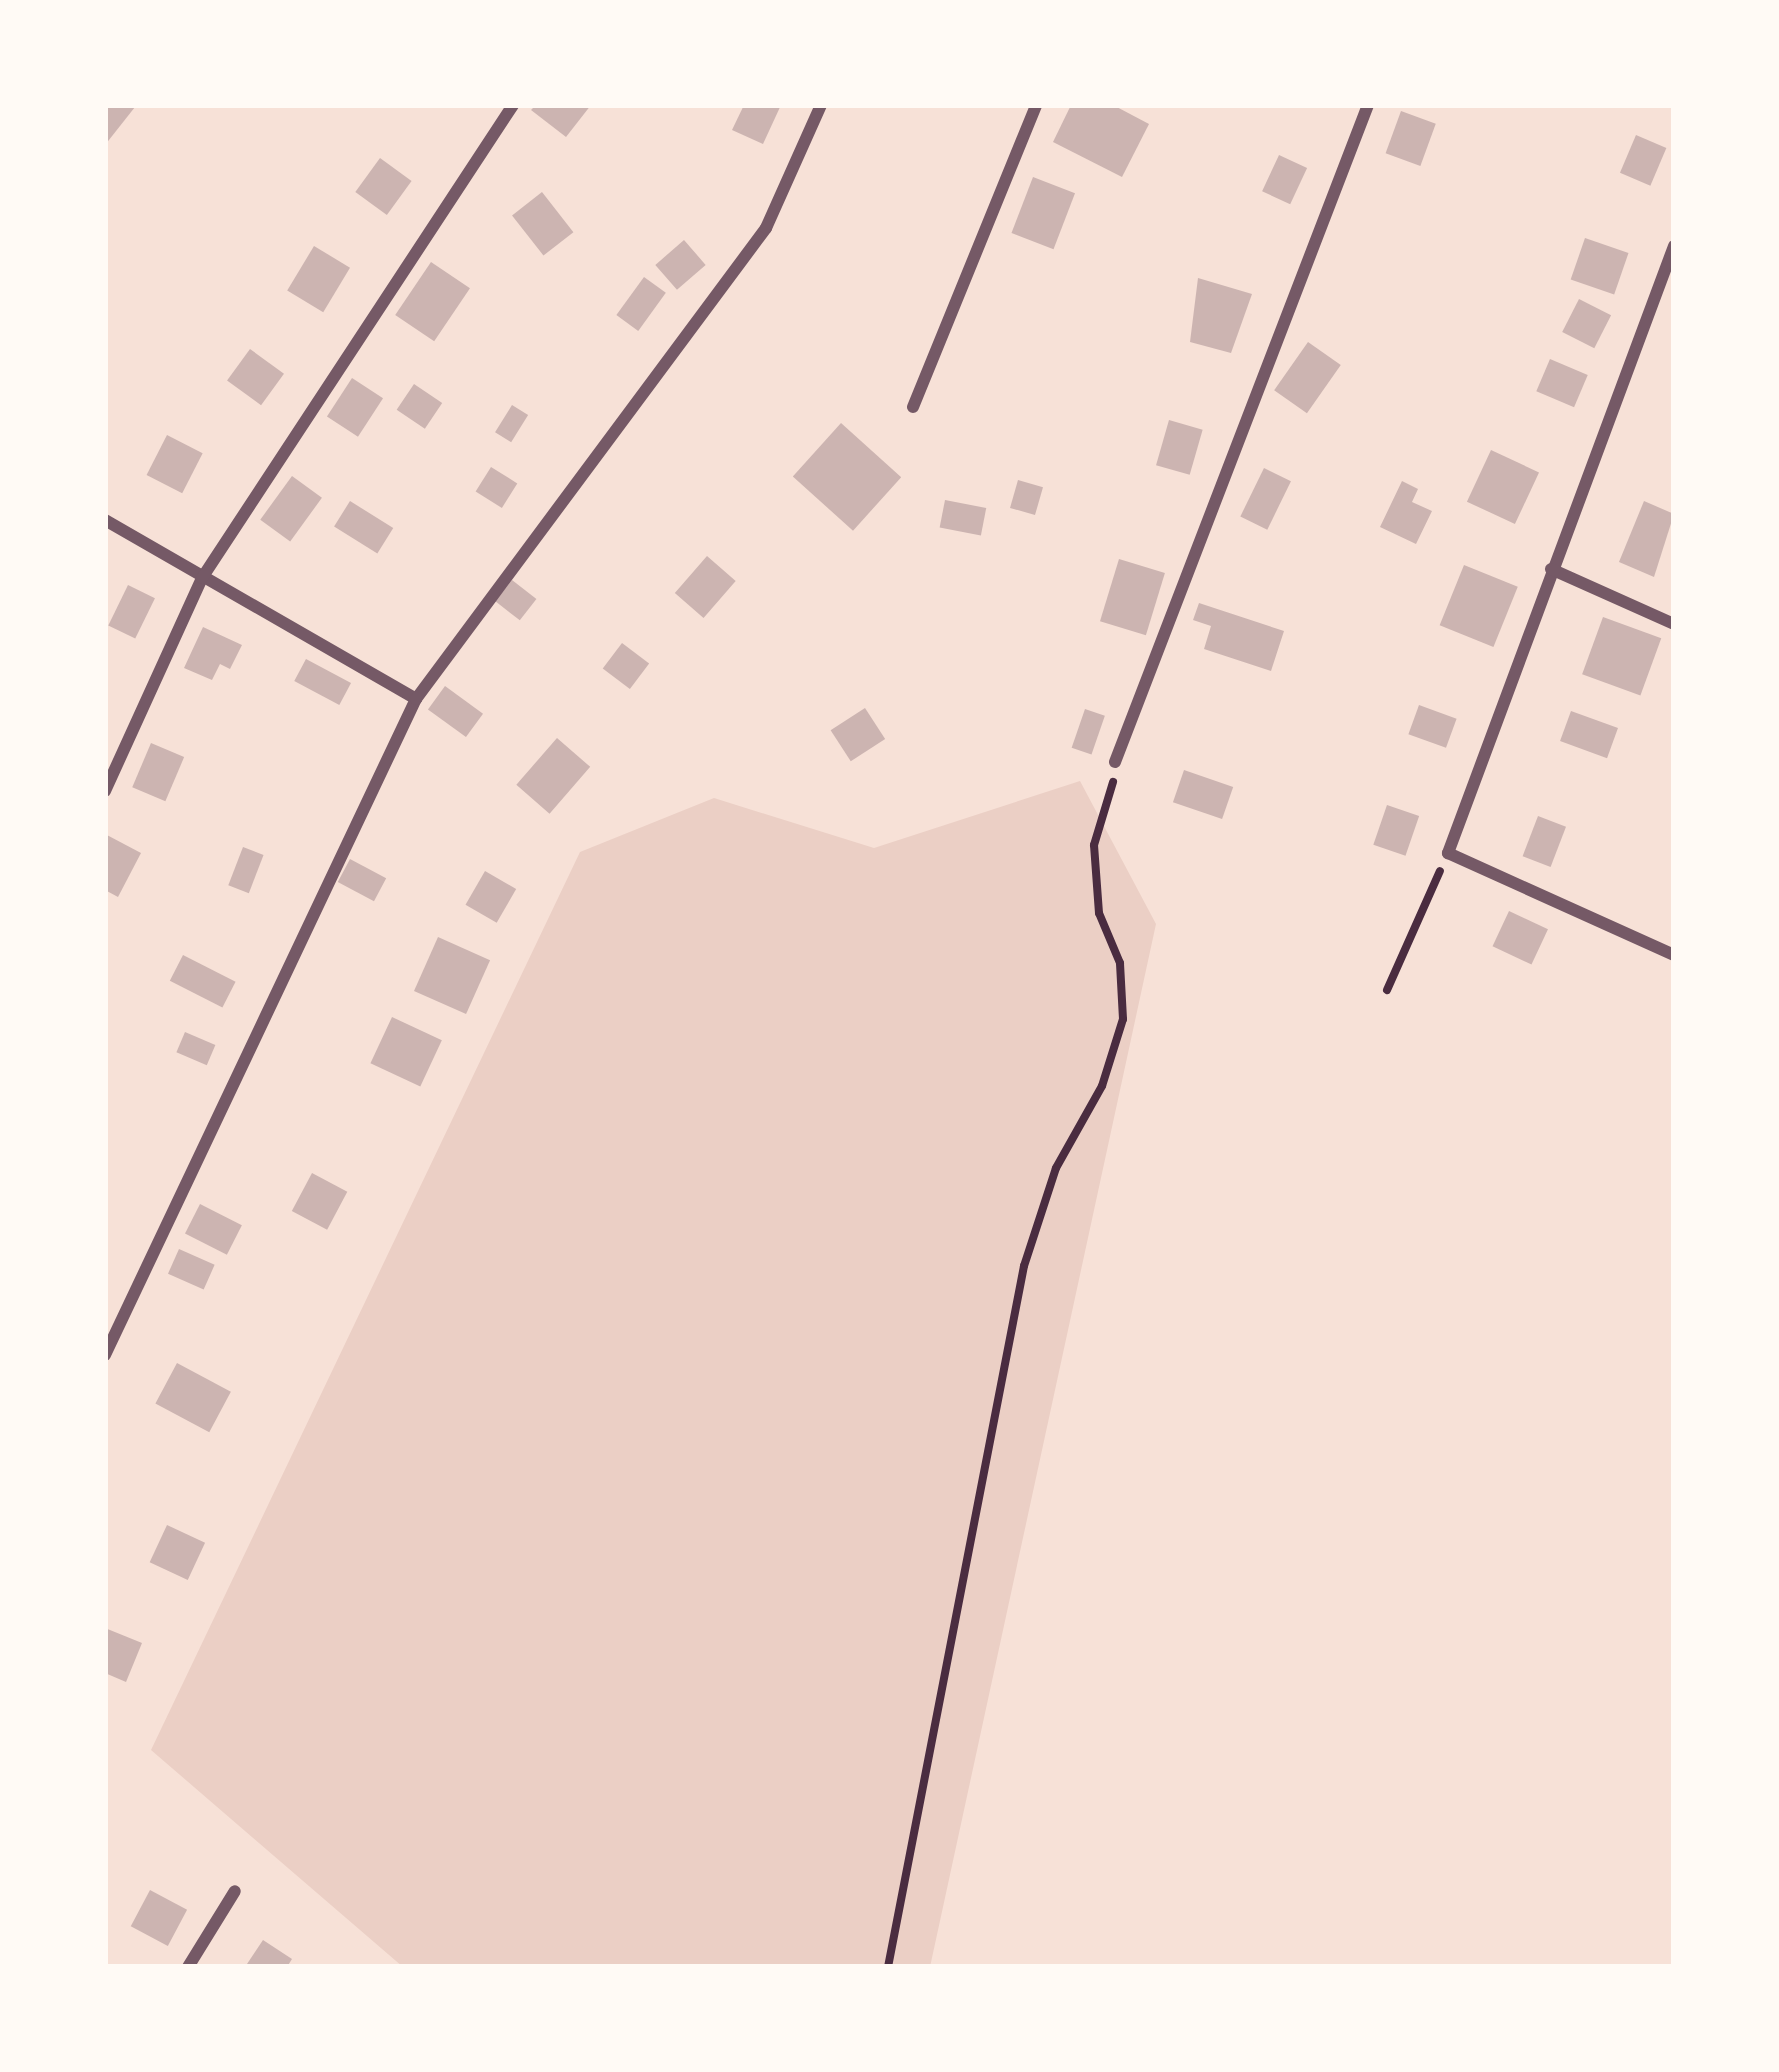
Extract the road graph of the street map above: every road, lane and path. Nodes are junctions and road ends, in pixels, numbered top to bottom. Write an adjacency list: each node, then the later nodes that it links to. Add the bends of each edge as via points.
1 (513, 105): 9 (street)
2 (821, 105): 11 (street, via 766,228)
3 (1036, 105): 6 (street)
4 (1367, 105): 12 (street)
5 (1674, 246): 8 (street)
6 (913, 406)
7 (105, 520): 9 (street)
8 (1551, 569): 10 (street); 14 (street)
9 (202, 578): 11 (street); 13 (street)
10 (1674, 624)
11 (416, 699): 17 (street)
12 (1115, 762): 20 (path, via 1094,845 1099,913 1120,963 1123,1019 1102,1086 1056,1168 1020,1286)
13 (105, 791)
14 (1448, 853): 15 (street); 16 (path)
15 (1674, 955)
16 (1387, 990)
17 (105, 1355)
18 (236, 1891): 19 (street)
19 (188, 1967)
20 (888, 1967)

